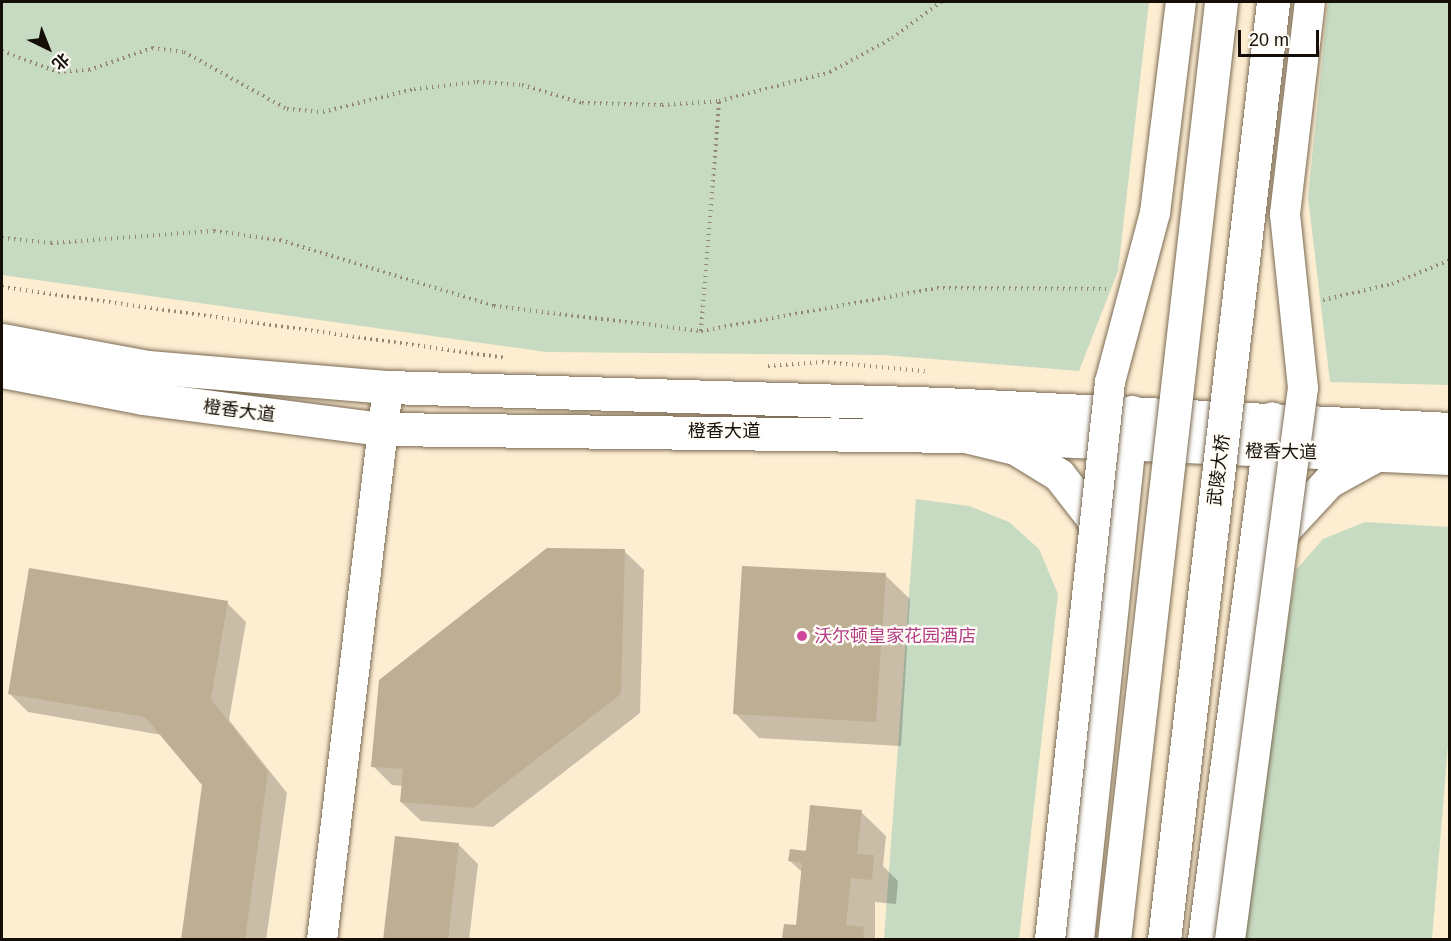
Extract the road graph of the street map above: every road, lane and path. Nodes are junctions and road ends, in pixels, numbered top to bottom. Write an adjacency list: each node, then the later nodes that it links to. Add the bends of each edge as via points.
1 (941, 2): 7 (path, via 892,38 830,72)
2 (1180, 2): 32 (street, bridge, via 1155,213 1110,382)
3 (1221, 2): 34 (main road, bridge)
4 (1273, 2): 35 (main road, 武陵大桥, bridge)
5 (1310, 2): 37 (street, bridge, via 1285,214 1303,388)
6 (2, 51): 7 (path, via 58,72 89,70 152,48 184,52 286,109 323,112 414,89 477,82 522,85 582,103)
7 (718, 101): 13 (path)
8 (2, 238): 13 (path, via 51,243 214,231 280,240 494,306)
9 (1449, 260): 12 (path, via 1392,284)
10 (2, 287): 15 (path)
11 (1117, 290): 13 (path, via 937,288)
12 (1319, 300)
13 (701, 331)
14 (2, 340): 19 (main road, 橙香大道, via 148,368)
15 (518, 359)
16 (759, 367): 18 (path, via 822,362)
17 (2, 371): 22 (main road, 橙香大道, via 143,398)
18 (931, 373)
19 (388, 387): 20 (main road, 橙香大道); 22 (street)
20 (1132, 412): 21 (main road, 橙香大道); 25 (main road)
21 (1272, 418): 23 (main road, 橙香大道); 26 (main road)
22 (381, 429): 24 (main road, 橙香大道); 31 (street)
23 (1449, 429)
24 (965, 436): 25 (main road, 橙香大道); 29 (main road, via 1015,448 1059,476 1102,539)
25 (1128, 446): 26 (main road, 橙香大道); 29 (main road)
26 (1268, 452): 27 (main road, 橙香大道); 30 (main road)
27 (1380, 453): 28 (main road, 橙香大道); 30 (main road, via 1329,481 1287,520 1257,571)
28 (1449, 458)
29 (1111, 590): 33 (main road)
30 (1248, 600): 36 (main road)
31 (322, 939)
32 (1050, 939)
33 (1077, 939)
34 (1114, 939)
35 (1164, 939)
36 (1204, 939)
37 (1230, 939)

